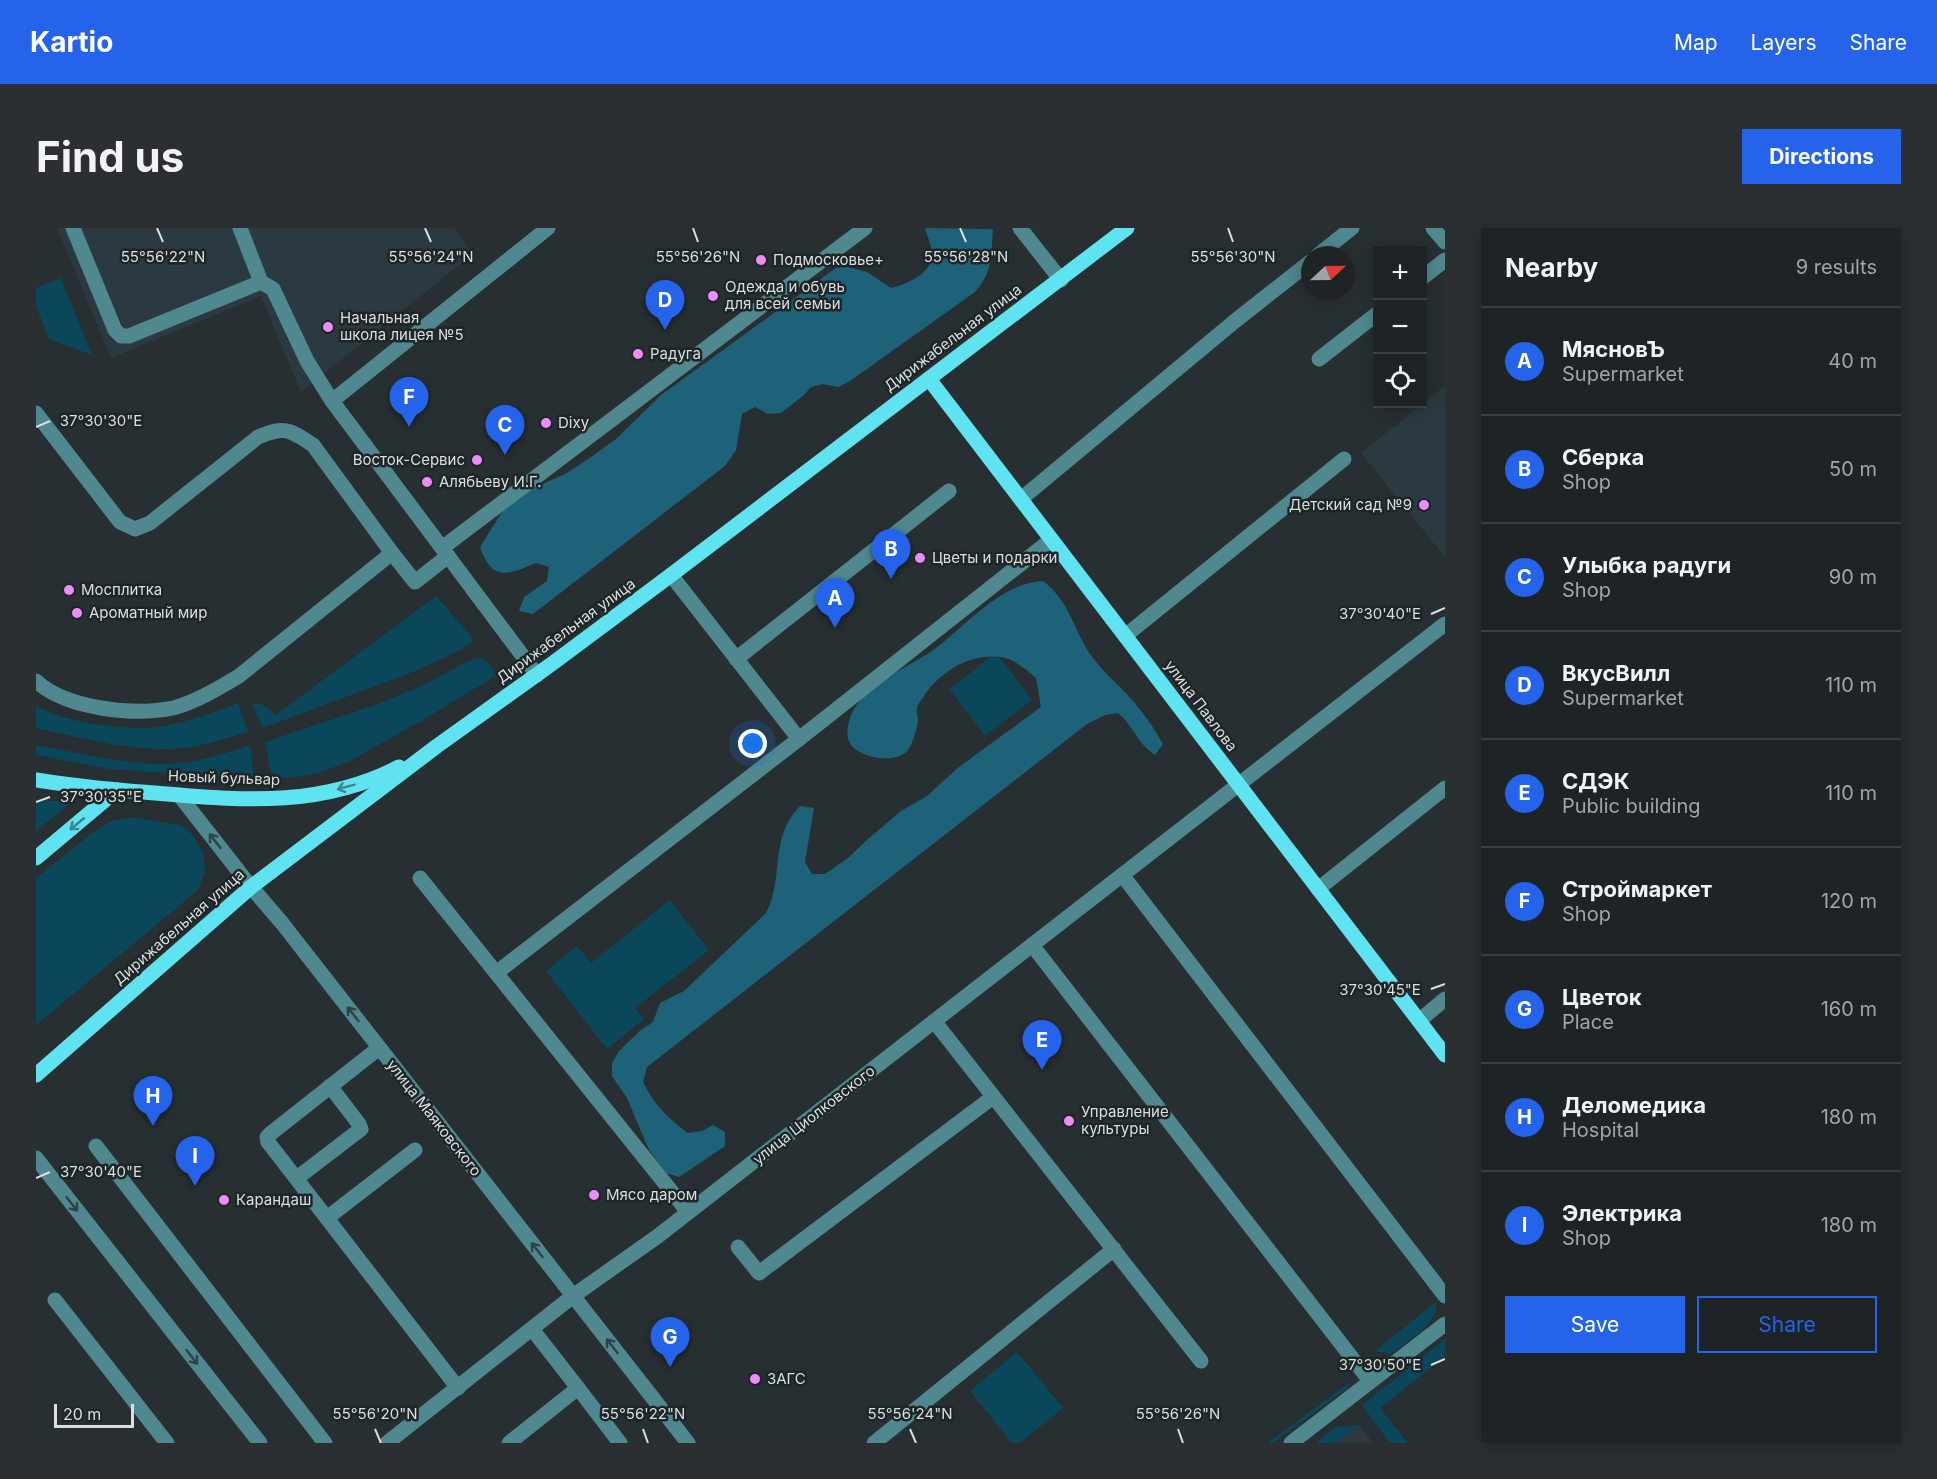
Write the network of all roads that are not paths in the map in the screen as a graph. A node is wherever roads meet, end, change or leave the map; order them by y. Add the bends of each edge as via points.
1 (73, 228) edge
2 (240, 228) edge
3 (548, 228) edge
4 (865, 228) edge
5 (1020, 228) edge
6 (1128, 228) edge
7 (1352, 228) edge
8 (1433, 228) edge
9 (1445, 242) edge
10 (1329, 246) edge
11 (1445, 260) edge
12 (1301, 269) edge
13 (1427, 274) edge
14 (1060, 280) junction
15 (261, 282) junction
16 (1373, 316) edge
17 (1319, 359) dead end
18 (929, 379) junction
19 (332, 401) junction
20 (36, 413) edge
21 (1344, 459) dead end
22 (949, 491) dead end
23 (1020, 499) junction
24 (1051, 540) junction
25 (445, 552) junction
26 (393, 553) junction
27 (671, 575) junction
28 (1445, 624) edge
29 (1125, 636) junction
30 (736, 659) junction
31 (537, 675) junction
32 (36, 681) edge
33 (799, 739) junction
34 (436, 746) junction
35 (36, 780) edge
36 (1238, 784) junction
37 (1445, 788) edge
38 (117, 790) junction
39 (179, 795) junction
40 (36, 858) edge
41 (1122, 876) junction
42 (420, 878) dead end
43 (250, 887) junction
44 (1318, 889) junction
45 (1032, 945) junction
46 (496, 973) junction
47 (1445, 999) edge
48 (934, 1021) junction
49 (1419, 1021) junction
50 (379, 1048) junction
51 (1445, 1055) edge
52 (36, 1075) edge
53 (330, 1086) junction
54 (993, 1097) junction
55 (96, 1146) dead end
56 (415, 1150) dead end
57 (36, 1158) edge
58 (297, 1178) junction
59 (688, 1212) junction
60 (327, 1218) junction
61 (738, 1247) dead end
62 (1114, 1249) junction
63 (573, 1296) junction
64 (1445, 1296) edge
65 (55, 1300) dead end
66 (1445, 1324) edge
67 (532, 1329) junction
68 (1202, 1361) dead end
69 (1370, 1381) junction
70 (458, 1388) junction
71 (578, 1388) junction
72 (167, 1443) edge
73 (260, 1443) edge
74 (325, 1443) edge
75 (387, 1443) edge
76 (509, 1443) edge
77 (620, 1443) edge
78 (688, 1443) edge
79 (874, 1443) edge
80 (1291, 1443) edge

1 - 15 street via 115,330 121,336
2 - 15 street
3 - 19 street
4 - 25 street
5 - 14 street
6 - 14 main road, Дирижабельная улица
7 - 10 street
8 - 9 street
11 - 13 street
12 - 23 street
14 - 18 main road, Дирижабельная улица
15 - 19 street via 273,289 307,361
16 - 17 street
18 - 23 main road, улица Павлова
18 - 27 main road, Дирижабельная улица
19 - 25 street
20 - 26 street via 120,522 135,529 150,523 258,437 277,429 296,433 313,445
21 - 29 street
22 - 30 street
23 - 24 main road, улица Павлова
24 - 29 main road, улица Павлова
24 - 33 street
25 - 26 street via 415,582
25 - 31 street
26 - 32 street via 239,676 173,708 135,711 80,704
27 - 30 street
27 - 31 main road, Дирижабельная улица
28 - 36 street, улица Циолковского
29 - 36 main road, улица Павлова
30 - 33 street
31 - 34 main road, Дирижабельная улица
33 - 46 street
34 -> 39 main road, Новый бульвар via 395,769 326,793 262,800
34 - 43 main road, Дирижабельная улица
35 - 38 main road, Новый бульвар
36 - 41 street, улица Циолковского
36 - 44 main road, улица Павлова
37 - 44 street
38 - 39 main road, Новый бульвар
38 -> 40 main road
43 -> 39 street, улица Маяковского
41 - 45 street, улица Циолковского
41 - 64 street
42 - 46 street
50 -> 43 street, улица Маяковского
43 - 52 main road, Дирижабельная улица
44 - 49 main road, улица Павлова
45 - 48 street, улица Циолковского
45 - 69 street
46 - 59 street
47 - 49 street
48 - 54 street
48 - 59 street, улица Циолковского
49 - 51 main road, улица Павлова
50 - 53 street
63 -> 50 street, улица Маяковского
53 - 58 street via 267,1137
53 - 58 street via 361,1129
54 - 61 street via 759,1273
54 - 62 street
55 - 74 street
56 - 60 street
57 -> 73 street
58 - 60 street
59 - 63 street, улица Циолковского
60 - 70 street
62 - 68 street
62 - 79 street
63 - 67 street, улица Циолковского
78 -> 63 street, улица Маяковского
65 - 72 street
66 - 69 street
67 - 70 street, улица Циолковского
67 - 71 street
69 - 80 street
70 - 75 street, улица Циолковского
71 - 76 street
71 - 77 street

